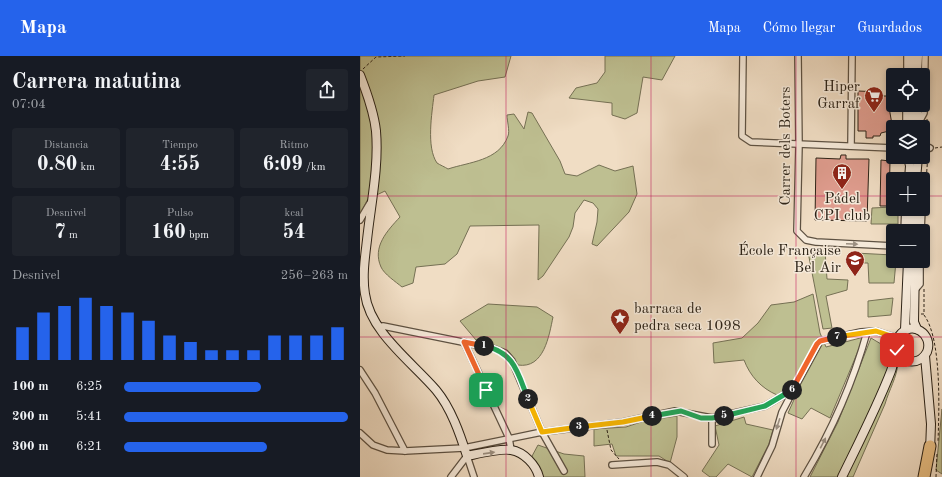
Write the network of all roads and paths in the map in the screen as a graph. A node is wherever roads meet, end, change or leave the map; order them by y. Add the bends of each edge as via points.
1 (405, 56) edge
2 (743, 56) edge
3 (798, 56) edge
4 (852, 56) edge
5 (907, 56) edge
6 (912, 56) edge
7 (918, 56) edge
8 (925, 56) edge
9 (907, 68) edge
10 (911, 68) edge
11 (917, 68) edge
12 (360, 74) edge
13 (919, 120) edge
14 (799, 145) junction
15 (851, 146) junction
16 (942, 147) edge
17 (886, 148) edge
18 (930, 148) edge
19 (371, 203) junction
20 (360, 220) edge
21 (886, 246) edge
22 (907, 268) edge
23 (915, 268) edge
24 (920, 268) edge
25 (914, 292) junction
26 (924, 314) dead end
27 (379, 327) junction
28 (911, 327) junction
29 (867, 332) junction
30 (897, 338) junction
31 (464, 342) junction
32 (897, 350) junction
33 (925, 356) junction
34 (910, 361) junction
35 (360, 370) edge
36 (892, 371) junction
37 (928, 383) junction
38 (794, 388) junction
39 (712, 418) junction
40 (605, 425) junction
41 (542, 432) junction
42 (360, 433) edge
43 (509, 438) junction
44 (712, 444) dead end
45 (930, 446) junction
46 (511, 450) junction
47 (405, 451) junction
48 (465, 452) junction
49 (623, 464) junction
50 (612, 465) dead end
51 (564, 471) dead end
52 (451, 477) edge
53 (474, 477) edge
54 (539, 477) edge
55 (684, 477) edge
56 (757, 477) edge
57 (804, 477) edge
58 (842, 477) edge
59 (924, 477) edge
60 (929, 477) edge
61 (936, 477) edge

1 - 12 path via 376,56
2 - 14 street via 742,136 751,142
3 - 14 street, Carrer dels Boters
4 - 15 street
5 - 9 street
6 - 10 street
7 - 11 street
8 - 13 street via 924,113
12 - 19 street via 376,130 376,165
14 - 15 street
14 -> 21 street, Carrer dels Boters via 797,231 800,236 816,242
15 - 17 street
16 - 18 path
19 - 20 street
19 - 27 street via 364,267 364,294 370,314
22 - 28 street
23 - 25 street
24 - 25 street via 920,284
25 - 28 street
26 - 61 path via 934,333 939,368 940,410
27 - 31 street
27 - 48 street via 437,391 448,408
28 - 30 street
28 - 33 street via 923,332 928,339 929,348
29 - 30 street via 876,331
29 - 38 street via 820,341
57 -> 29 street via 825,440 862,351
30 - 32 street
31 - 41 street via 492,348 504,353 512,361
31 - 43 street
32 - 34 street via 900,357
32 - 36 street
33 - 34 street via 919,361
33 - 37 street
34 - 36 street
34 - 37 street via 921,369
35 - 47 street
36 - 58 street
37 - 45 street
38 - 39 street via 765,406
38 -> 56 street
39 - 40 street via 675,411
39 - 44 street
40 - 41 street
40 - 49 path via 611,450
41 - 43 street
41 - 51 street
42 - 47 street via 373,445 387,450
43 - 46 street
43 - 48 street
45 - 59 highway
45 - 60 street
48 -> 46 street
46 - 54 street via 535,465
47 - 48 street
48 - 52 street
48 - 53 street
49 - 50 street
49 - 55 street via 657,462 669,465

